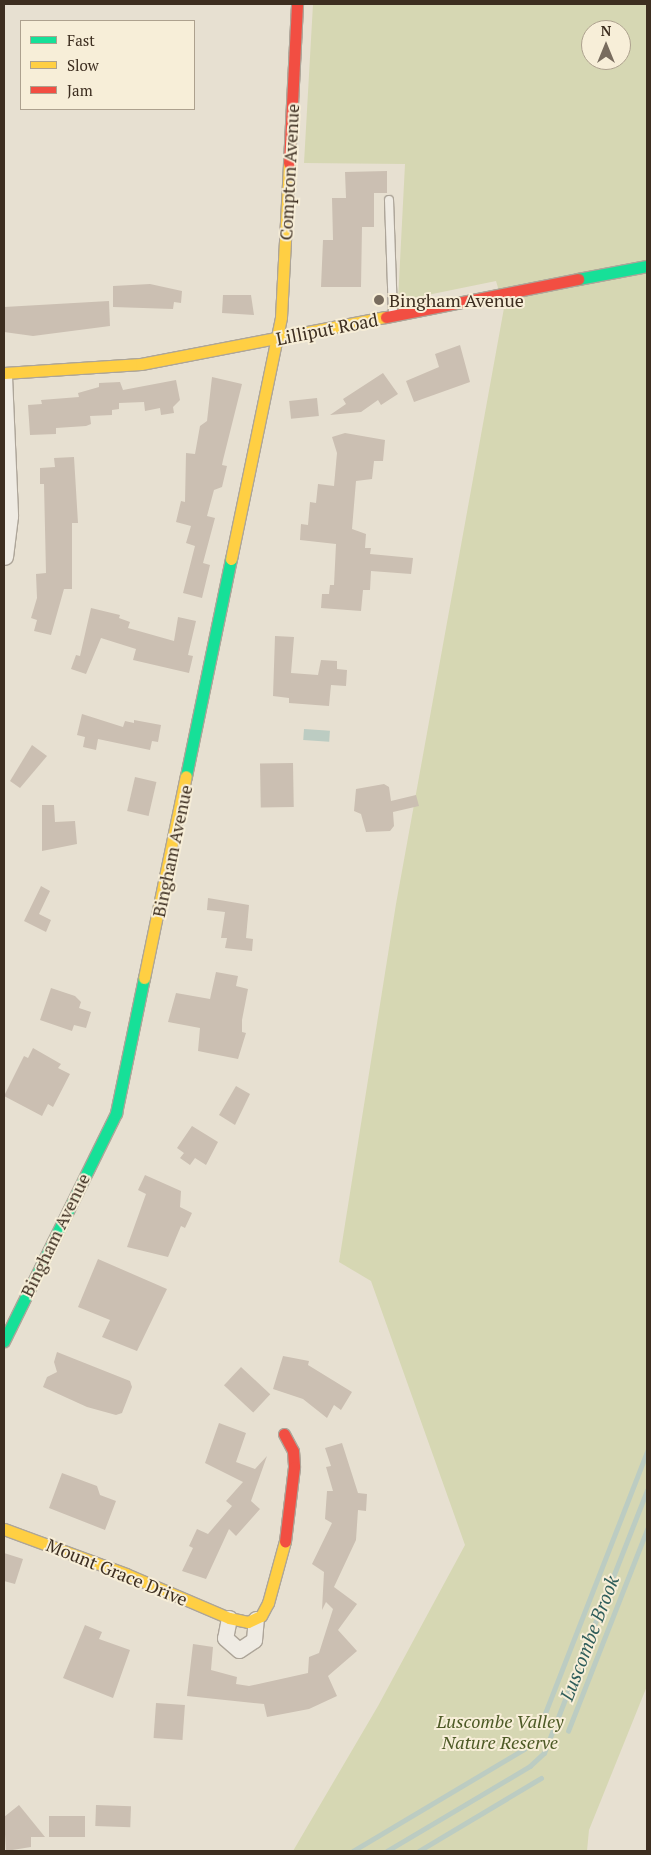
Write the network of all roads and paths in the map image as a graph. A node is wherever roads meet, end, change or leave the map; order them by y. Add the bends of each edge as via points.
1 (293, 4) edge
2 (389, 200) dead end
3 (647, 266) edge
4 (393, 316) junction
5 (275, 339) junction
6 (4, 374) edge
7 (6, 496) edge
8 (5, 557) edge
9 (4, 1341) edge
10 (284, 1434) dead end
11 (4, 1529) edge
12 (229, 1618) junction
13 (256, 1619) junction

1 - 5 street, Compton Avenue via 281,317
2 - 4 lane
3 - 4 street, Lilliput Road
4 - 5 street, Lilliput Road
5 - 6 street, Lilliput Road via 141,364
5 - 9 street, Bingham Avenue via 203,706 116,1113
6 - 7 street
7 - 8 street
10 - 13 street via 293,1451 294,1467 289,1527 276,1582
11 - 12 street, Mount Grace Drive via 126,1574
12 - 13 street, Mount Grace Drive
12 - 13 street via 225,1638 239,1650 254,1640

